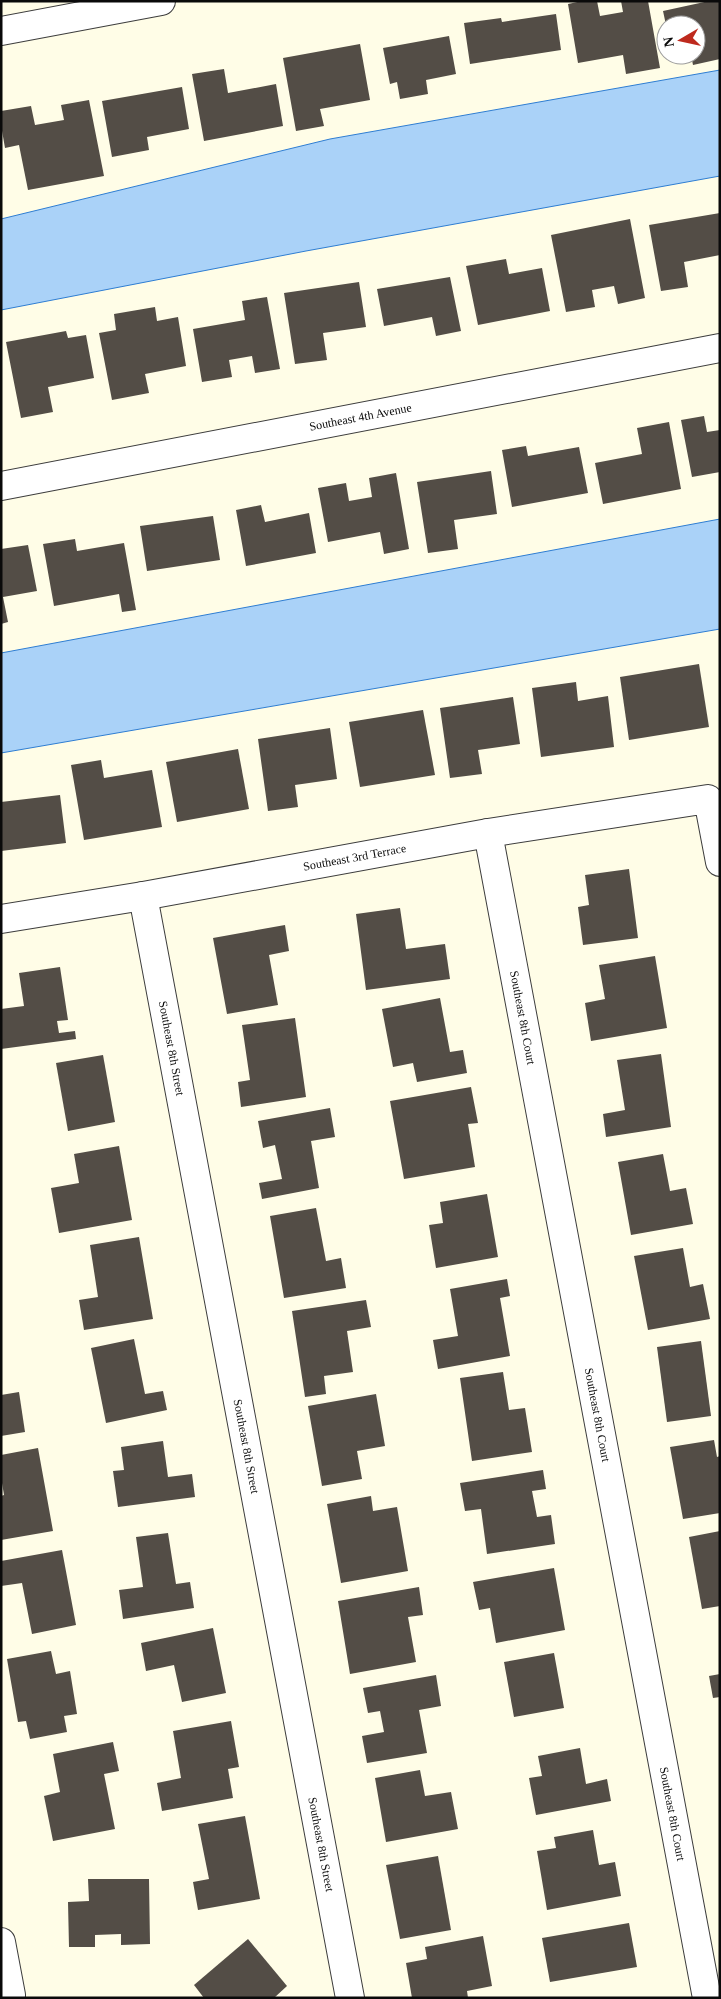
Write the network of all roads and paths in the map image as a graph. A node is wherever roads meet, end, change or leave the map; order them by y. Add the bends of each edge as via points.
1 (161, 1) edge
2 (1, 31) edge
3 (720, 348) edge
4 (1, 486) edge
5 (488, 833) junction
6 (720, 862) edge
7 (143, 896) junction
8 (1, 919) edge
9 (1, 1942) edge
10 (12, 1996) edge
11 (350, 1998) edge
12 (707, 1998) edge

1 - 2 street
3 - 4 street, Southeast 4th Avenue
5 - 6 street, Southeast 3rd Terrace via 708,799
5 - 7 street, Southeast 3rd Terrace
5 - 12 street, Southeast 8th Court
7 - 8 street, Southeast 3rd Terrace
7 - 11 street, Southeast 8th Street
9 - 10 street

